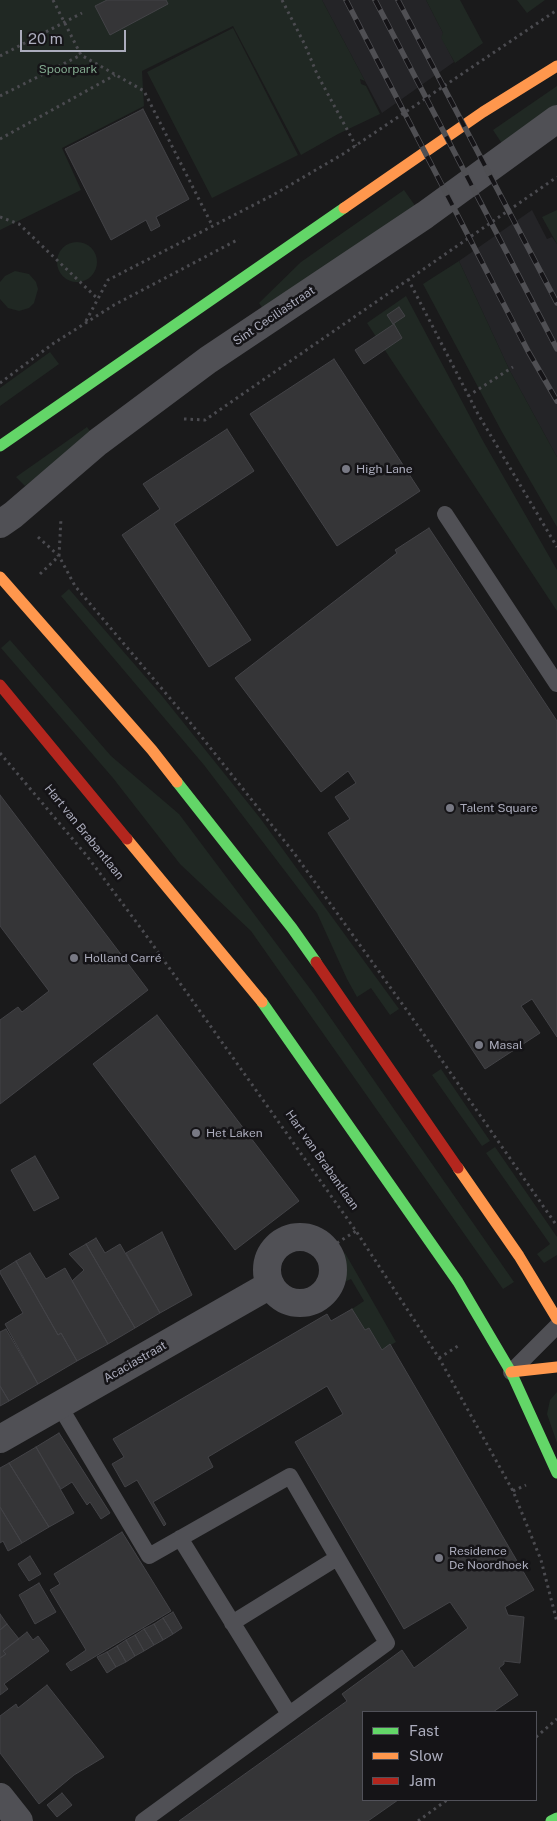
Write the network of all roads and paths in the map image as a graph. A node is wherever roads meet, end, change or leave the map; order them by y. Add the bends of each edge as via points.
1 (53, 0) edge
2 (282, 0) edge
3 (557, 10) edge
4 (82, 13) dead end
5 (64, 22) junction
6 (81, 55) junction
7 (0, 56) edge
8 (557, 66) edge
9 (115, 74) junction
10 (0, 96) edge
11 (557, 119) edge
12 (0, 139) edge
13 (356, 146) junction
14 (557, 178) edge
15 (0, 217) edge
16 (212, 226) junction
17 (246, 235) dead end
18 (408, 279) junction
19 (98, 300) junction
20 (86, 322) junction
21 (513, 367) dead end
22 (0, 383) edge
23 (468, 396) junction
24 (180, 419) dead end
25 (0, 446) edge
26 (445, 514) dead end
27 (0, 524) edge
28 (557, 547) edge
29 (59, 556) dead end
30 (0, 577) edge
31 (557, 684) edge
32 (0, 685) edge
33 (0, 753) edge
34 (557, 1226) edge
35 (356, 1231) junction
36 (326, 1250) junction
37 (270, 1285) junction
38 (557, 1319) edge
39 (557, 1326) edge
40 (557, 1367) edge
41 (511, 1372) junction
42 (59, 1405) junction
43 (0, 1439) edge
44 (557, 1473) edge
45 (180, 1538) junction
46 (338, 1558) junction
47 (557, 1622) edge
48 (232, 1623) junction
49 (289, 1714) junction
50 (557, 1719) edge
51 (537, 1736) edge
52 (0, 1797) edge
53 (447, 1801) edge
54 (557, 1818) edge
55 (19, 1821) edge
56 (143, 1821) edge
57 (418, 1821) edge
58 (551, 1821) edge

1 - 5 path
2 - 13 path via 306,45 316,74
3 - 13 path
4 - 5 path
5 - 6 path
5 - 7 path
6 - 9 path
6 - 10 path
8 - 25 street via 483,112
9 - 12 path
9 - 16 path via 144,91
11 - 27 street, Sint Ceciliastraat via 425,215 208,360 98,442
13 - 16 path via 273,195
14 - 18 path
15 - 19 path via 19,224
16 - 19 path via 108,280
17 - 20 path
18 - 23 path
18 - 24 path via 204,420
19 - 20 path
20 - 22 path
21 - 23 path
23 - 28 path
26 - 31 lane
29 - 34 path via 75,586 191,723 294,853
30 - 38 street via 152,750 292,928 519,1256
32 - 41 street via 256,994 458,1282
33 - 35 path, Hart van Brabantlaan via 87,856 144,931
35 - 36 path
35 - 47 path, Hart van Brabantlaan via 439,1358 513,1491 541,1560
36 - 37 street via 302,1236 288,1238 276,1246 269,1257 266,1271
36 - 37 street via 333,1268 331,1280 315,1300 289,1301
37 - 42 street, Acaciastraat
39 - 41 lane
40 - 41 street
41 - 44 street
42 - 43 street, Acaciastraat
42 - 45 lane via 149,1556
45 - 46 lane via 290,1476
45 - 48 lane
46 - 48 lane
46 - 49 lane via 387,1643
48 - 49 lane
49 - 56 lane
50 - 51 path
52 - 55 street
53 - 57 path
54 - 58 street

